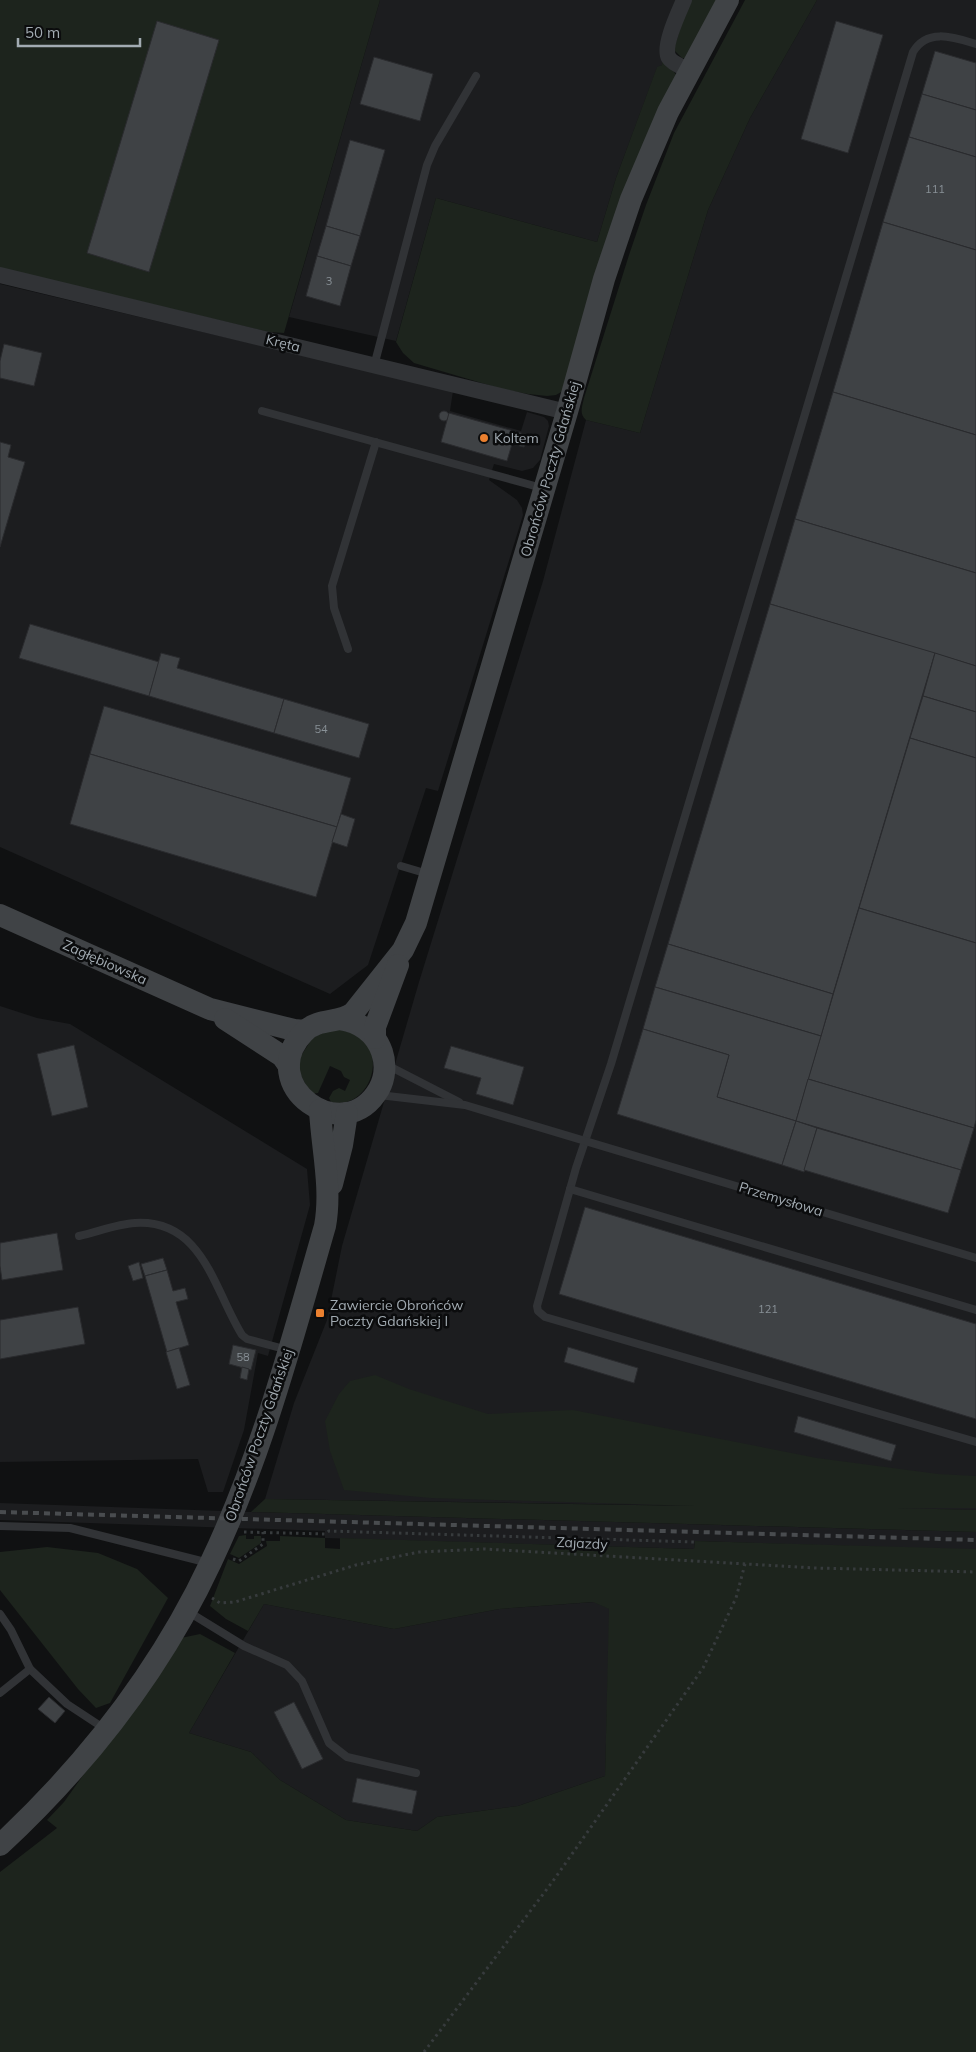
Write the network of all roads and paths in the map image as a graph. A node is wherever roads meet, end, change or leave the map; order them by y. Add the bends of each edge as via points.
1 (684, 0) edge
2 (728, 0) edge
3 (976, 44) edge
4 (690, 70) junction
5 (476, 76) dead end
6 (0, 275) edge
7 (374, 366) junction
8 (262, 411) dead end
9 (567, 412) junction
10 (376, 442) junction
11 (544, 488) junction
12 (348, 649) dead end
13 (401, 866) dead end
14 (430, 874) junction
15 (0, 915) edge
16 (403, 950) junction
17 (210, 1009) junction
18 (340, 1019) junction
19 (305, 1031) junction
20 (375, 1038) junction
21 (384, 1060) junction
22 (289, 1066) junction
23 (373, 1097) junction
24 (465, 1105) junction
25 (320, 1110) junction
26 (347, 1113) junction
27 (586, 1140) junction
28 (570, 1189) junction
29 (329, 1195) junction
30 (79, 1236) dead end
31 (976, 1258) edge
32 (976, 1310) edge
33 (289, 1350) junction
34 (976, 1442) edge
35 (0, 1526) edge
36 (237, 1531) dead end
37 (263, 1532) junction
38 (695, 1542) dead end
39 (218, 1559) junction
40 (745, 1564) junction
41 (976, 1572) edge
42 (197, 1588) junction
43 (185, 1610) junction
44 (0, 1614) edge
45 (30, 1669) junction
46 (0, 1693) edge
47 (106, 1730) junction
48 (416, 1773) dead end
49 (0, 1845) edge
50 (424, 2052) edge

1 - 4 street via 667,51 672,62
2 - 4 main road, Obrońców Poczty Gdańskiej
3 - 27 lane via 938,36 927,38 913,52
4 - 9 main road, Obrońców Poczty Gdańskiej via 668,112 631,199 604,278
5 - 7 lane via 427,165
6 - 7 street, Kręta
7 - 9 street, Kręta
8 - 10 lane
9 - 11 main road, Obrońców Poczty Gdańskiej
10 - 11 lane
10 - 12 lane via 332,586 334,608
11 - 14 main road, Obrońców Poczty Gdańskiej
13 - 14 lane
14 - 16 main road, Obrońców Poczty Gdańskiej via 416,923
15 - 17 main road, Zagłębiowska
16 - 18 main road, Obrońców Poczty Gdańskiej via 353,1013
16 - 20 main road, Obrońców Poczty Gdańskiej via 375,1027
17 - 19 main road, Zagłębiowska
17 - 22 main road, Zagłębiowska via 282,1056
18 - 19 main road via 326,1020
18 - 20 main road via 358,1023
19 - 22 main road via 295,1044
20 - 21 main road
21 - 23 main road via 382,1081
21 - 24 lane via 391,1069
22 - 25 main road via 290,1078 301,1098
23 - 24 lane via 383,1095
23 - 26 main road
24 - 27 lane, Przemysłowa
25 - 26 main road
25 - 29 main road, Obrońców Poczty Gdańskiej
26 - 29 main road, Obrońców Poczty Gdańskiej
27 - 28 lane
27 - 31 lane, Przemysłowa
28 - 32 lane
28 - 34 lane via 537,1301 541,1314
29 - 33 main road, Obrońców Poczty Gdańskiej via 325,1226
30 - 33 lane via 134,1223 164,1226 201,1255 242,1335
33 - 39 main road, Obrońców Poczty Gdańskiej
35 - 39 lane via 70,1528
36 - 37 path
37 - 38 path via 325,1534 329,1531
37 - 39 path via 263,1544 238,1560
39 - 42 main road, Obrońców Poczty Gdańskiej
40 - 41 path, Zajazdy
40 - 42 path, Zajazdy via 476,1549 420,1552 356,1564 235,1602 220,1603
40 - 50 path via 736,1598 703,1668 553,1881
42 - 43 main road, Obrońców Poczty Gdańskiej
43 - 47 main road, Obrońców Poczty Gdańskiej via 153,1667
43 - 48 lane via 244,1646 287,1664 302,1681 329,1743 346,1757
44 - 45 lane
45 - 46 lane
45 - 47 lane via 67,1704
47 - 49 main road, Obrońców Poczty Gdańskiej via 60,1785

